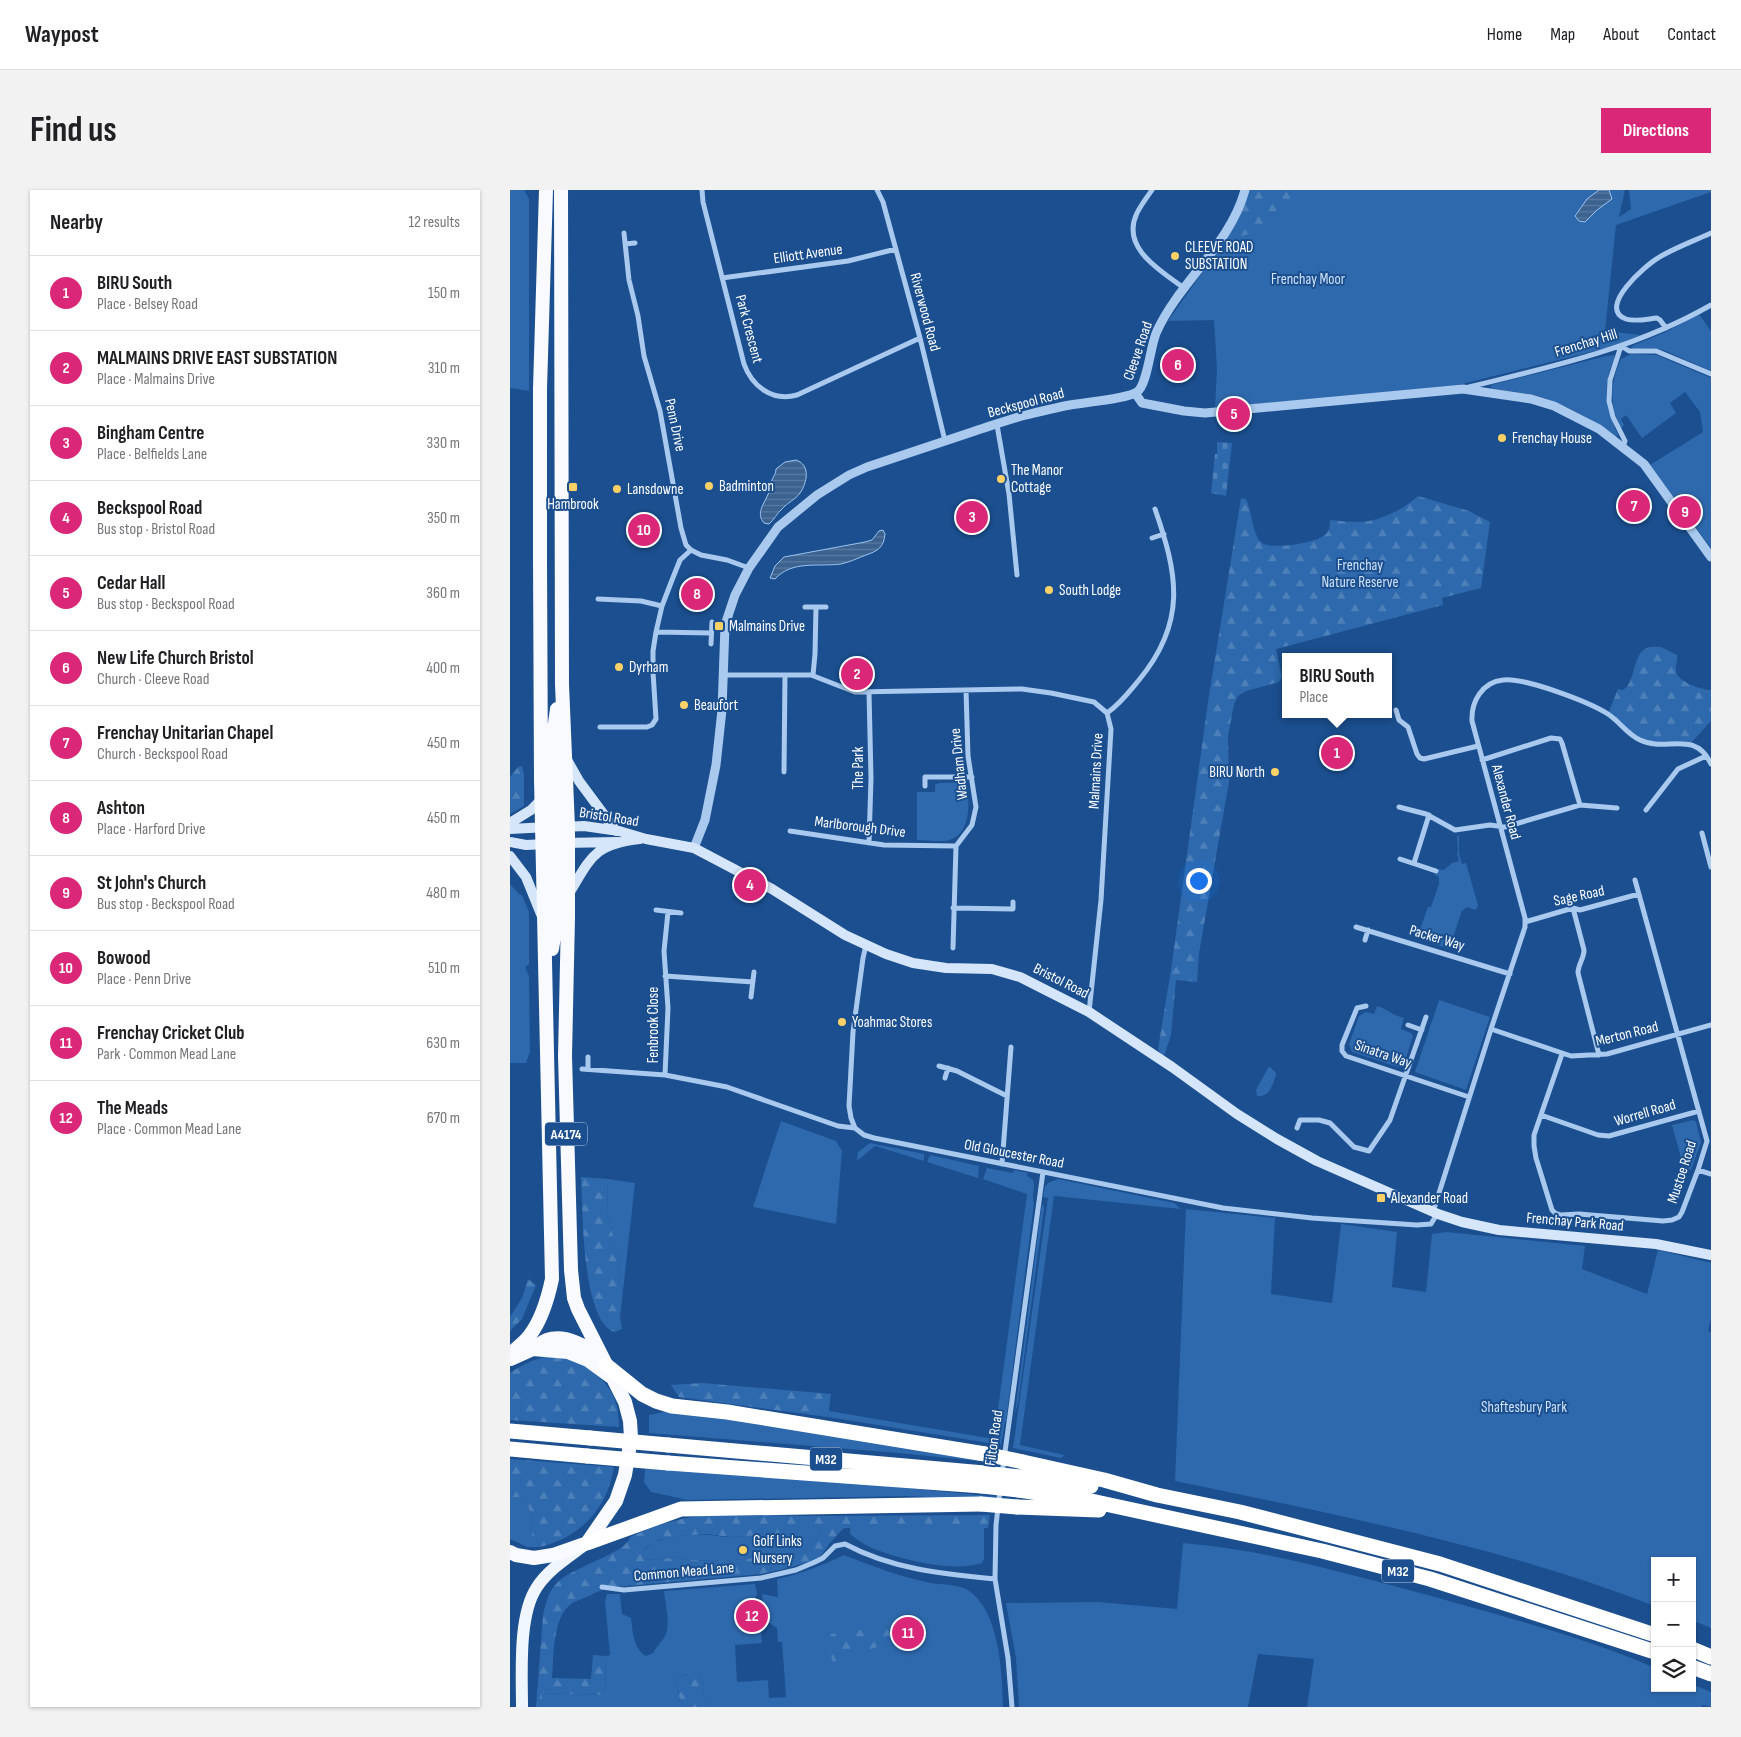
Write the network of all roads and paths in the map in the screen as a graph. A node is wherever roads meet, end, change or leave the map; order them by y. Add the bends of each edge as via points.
1 (546, 190) edge
2 (562, 190) edge
3 (702, 190) edge
4 (877, 190) edge
5 (1152, 190) edge
6 (1244, 190) edge
7 (624, 233) dead end
8 (1711, 233) edge
9 (635, 243) dead end
10 (625, 244) junction
11 (896, 249) junction
12 (722, 278) junction
13 (1184, 288) junction
14 (1711, 305) edge
15 (1666, 328) junction
16 (920, 338) junction
17 (1621, 346) junction
18 (1711, 374) edge
19 (1463, 389) junction
20 (1135, 393) junction
21 (996, 424) junction
22 (945, 441) junction
23 (1624, 447) junction
24 (1155, 509) dead end
25 (1164, 534) junction
26 (1152, 538) dead end
27 (691, 550) junction
28 (1711, 557) edge
29 (749, 568) junction
30 (1017, 575) dead end
31 (598, 599) dead end
32 (662, 606) junction
33 (806, 607) dead end
34 (816, 607) junction
35 (826, 607) dead end
36 (712, 622) dead end
37 (656, 632) junction
38 (711, 633) junction
39 (711, 644) dead end
40 (723, 675) junction
41 (785, 675) junction
42 (813, 675) junction
43 (562, 684) junction
44 (966, 690) junction
45 (869, 692) junction
46 (1396, 710) dead end
47 (1107, 713) junction
48 (600, 726) dead end
49 (1477, 744) junction
50 (1706, 756) junction
51 (566, 757) junction
52 (1482, 760) junction
53 (1711, 764) edge
54 (784, 772) dead end
55 (972, 778) junction
56 (925, 786) dead end
57 (542, 800) junction
58 (1580, 805) junction
59 (1399, 807) dead end
60 (1617, 808) dead end
61 (1646, 810) dead end
62 (1429, 816) junction
63 (510, 822) edge
64 (1499, 826) junction
65 (555, 827) junction
66 (510, 829) edge
67 (616, 831) junction
68 (790, 831) dead end
69 (1702, 833) dead end
70 (646, 839) junction
71 (510, 842) edge
72 (618, 842) junction
73 (869, 843) junction
74 (555, 844) junction
75 (956, 846) junction
76 (694, 848) junction
77 (510, 856) edge
78 (1400, 859) dead end
79 (1414, 863) junction
80 (1711, 867) edge
81 (1436, 871) dead end
82 (1635, 880) dead end
83 (1639, 894) junction
84 (568, 896) junction
85 (1014, 902) dead end
86 (954, 908) junction
87 (1573, 908) junction
88 (656, 910) dead end
89 (668, 912) junction
90 (681, 913) dead end
91 (1525, 922) junction
92 (545, 925) junction
93 (1356, 927) dead end
94 (1368, 930) junction
95 (1365, 940) dead end
96 (866, 945) junction
97 (953, 948) dead end
98 (754, 972) dead end
99 (1510, 974) junction
100 (666, 976) junction
101 (546, 980) junction
102 (753, 982) junction
103 (751, 997) dead end
104 (1366, 1006) dead end
105 (1089, 1012) junction
106 (1426, 1017) dead end
107 (1408, 1025) dead end
108 (1711, 1025) edge
109 (1491, 1029) junction
110 (1422, 1030) junction
111 (1678, 1034) junction
112 (1011, 1047) dead end
113 (1562, 1054) junction
114 (1599, 1055) junction
115 (588, 1057) dead end
116 (939, 1066) dead end
117 (948, 1068) junction
118 (665, 1075) junction
119 (1406, 1075) junction
120 (945, 1078) dead end
121 (1007, 1096) junction
122 (1469, 1097) junction
123 (1699, 1111) junction
124 (1541, 1115) junction
125 (855, 1128) junction
126 (1297, 1128) dead end
127 (1002, 1164) junction
128 (1698, 1170) junction
129 (1043, 1172) junction
130 (1711, 1174) edge
131 (1435, 1212) junction
132 (1711, 1256) edge
133 (510, 1355) edge
134 (510, 1359) edge
135 (608, 1369) junction
136 (510, 1431) edge
137 (510, 1449) edge
138 (1021, 1476) junction
139 (983, 1480) junction
140 (1136, 1511) junction
141 (586, 1543) junction
142 (510, 1552) edge
143 (995, 1578) junction
144 (602, 1587) dead end
145 (1651, 1634) edge
146 (1651, 1651) edge
147 (1696, 1651) edge
148 (1711, 1657) edge
149 (1696, 1668) edge
150 (1711, 1674) edge
151 (522, 1707) edge
152 (1012, 1707) edge

1 - 57 highway, A4174 via 540,389
2 - 43 highway, A4174
3 - 12 street, Park Crescent
4 - 11 street, Riverwood Road
5 - 13 street via 1134,220 1135,242 1148,261
6 - 13 street, Cleeve Road via 1228,229
7 - 10 street, Penn Drive
8 - 15 street via 1658,258 1631,282 1617,303 1620,315 1634,320 1657,318
9 - 10 street
10 - 27 street, Penn Drive via 629,280 644,356 660,411 681,528
11 - 12 street, Elliott Avenue via 848,261
11 - 16 street, Riverwood Road
12 - 16 street, Park Crescent via 747,373 758,387 774,395 789,397 800,394
13 - 20 street, Cleeve Road via 1156,332 1144,384
14 - 15 street, Frenchay Hill
15 - 17 street, Frenchay Hill
16 - 22 street, Riverwood Road
17 - 18 street via 1629,351 1656,351
17 - 19 street, Frenchay Hill
17 - 23 street via 1610,380 1609,401 1625,441
19 - 20 street via 1205,413 1142,403
19 - 23 street via 1522,397 1554,406 1599,429
20 - 21 street, Beckspool Road via 1020,416
21 - 22 street, Beckspool Road
21 - 30 street via 1009,494
22 - 29 street, Beckspool Road via 867,467 816,495 778,527
23 - 28 street via 1644,464
24 - 25 street
25 - 26 street
25 - 47 street via 1174,586 1174,610 1169,630 1151,666 1118,705
27 - 29 street
27 - 32 street via 680,560
29 - 40 street, Beckspool Road via 725,625
31 - 32 street via 641,601
32 - 37 street
33 - 34 street
34 - 35 street
34 - 42 street
36 - 38 street
37 - 38 street
37 - 48 street via 653,672 656,718 652,725
38 - 39 street
40 - 41 street, Malmains Drive
40 - 76 street, Beckspool Road via 716,765 705,820
41 - 42 street, Malmains Drive
41 - 54 street
42 - 45 street, Malmains Drive via 850,691
43 - 51 highway, A4174
43 - 65 highway, A4174 via 554,730
44 - 45 street, Malmains Drive
44 - 47 street, Malmains Drive via 1022,689 1051,693 1094,702
44 - 55 street, Wadham Drive
45 - 73 street, The Park
46 - 49 street via 1399,720 1408,727 1420,758
47 - 105 street, Malmains Drive via 1111,729 1102,900
49 - 50 street, Alexander Road via 1472,721 1476,699 1492,684 1507,679 1537,686 1597,708 1643,742 1686,743 1695,745
49 - 52 street, Alexander Road
50 - 53 street
50 - 61 street via 1678,769
51 - 65 highway, A4174
51 - 67 main road via 579,781
52 - 58 street via 1551,738 1560,740
52 - 64 street, Alexander Road
55 - 56 street via 925,777
55 - 75 street, Wadham Drive via 976,813 969,830
57 - 63 main road
57 - 65 highway, A4174
58 - 60 street
58 - 64 street
59 - 62 street
62 - 64 street via 1455,830
62 - 79 street
64 - 91 street, Alexander Road
65 - 66 main road, Bristol Road
65 - 67 main road, Bristol Road via 584,826
65 - 74 highway
65 - 74 highway, A4174
67 - 70 main road, Bristol Road
68 - 73 street, Marlborough Drive
69 - 80 street
70 - 72 main road, Bristol Road
70 - 76 main road, Bristol Road
71 - 74 main road, Bristol Road
72 - 74 main road, Bristol Road
72 - 84 main road via 598,852
73 - 75 street, Marlborough Drive
74 - 84 highway, A4174
74 - 92 highway, A4174
74 - 101 highway via 556,924
75 - 86 street
76 - 96 main road, Bristol Road via 772,889
77 - 92 main road via 526,877
78 - 79 street
79 - 81 street
82 - 83 street, Mustoe Road
83 - 87 street, Sage Road via 1580,910
83 - 111 street, Mustoe Road
84 - 135 highway, A4174 via 565,1056 572,1285 582,1319
85 - 86 street via 1013,909
86 - 97 street
87 - 91 street, Sage Road
87 - 114 street via 1584,950 1578,973
88 - 89 street
89 - 90 street
89 - 100 street, Fenbrook Close via 664,951
91 - 99 street, Alexander Road
92 - 101 highway, A4174
93 - 94 street, Packer Way
94 - 95 street
94 - 99 street, Packer Way
96 - 105 main road, Bristol Road via 913,963 992,969 1020,977
96 - 125 street via 853,1032 849,1106
98 - 102 street
99 - 109 street, Alexander Road
100 - 102 street, Fenbrook Close
100 - 118 street, Fenbrook Close
101 - 133 highway, A4174 via 552,1279 548,1299 534,1328
102 - 103 street
104 - 119 street, Sinatra Way via 1357,1008 1342,1051 1346,1056
105 - 131 main road, Bristol Road via 1277,1138 1317,1161
106 - 110 street
107 - 110 street
108 - 111 street, Merton Road
109 - 113 street, Merton Road
109 - 122 street, Alexander Road
110 - 119 street
111 - 114 street, Merton Road
111 - 123 street, Mustoe Road
112 - 121 street
113 - 114 street, Merton Road
113 - 124 street, Mustoe Road
115 - 118 street, Old Gloucester Road via 585,1069
116 - 117 street
117 - 120 street
117 - 121 street
118 - 125 street, Old Gloucester Road via 727,1087 838,1126
119 - 122 street, Sinatra Way
119 - 126 street via 1390,1120 1369,1151 1354,1147 1330,1123 1300,1120
121 - 127 street
122 - 131 street, Alexander Road
123 - 124 street, Worrell Road via 1609,1136
123 - 128 street, Mustoe Road via 1707,1141
124 - 128 street, Mustoe Road via 1534,1146 1551,1209 1556,1214 1672,1220 1682,1212
125 - 127 street, Old Gloucester Road via 874,1138
127 - 129 street, Old Gloucester Road
128 - 130 street
129 - 131 street, Old Gloucester Road via 1223,1208 1312,1218 1424,1226 1434,1222
129 - 143 street, Filton Road via 996,1525
131 - 132 main road, Frenchay Park Road via 1462,1222 1506,1231 1656,1244
134 - 135 highway via 534,1349 558,1350 576,1354
135 - 138 highway, M32, bridge via 642,1394 672,1406 985,1454
135 - 141 highway via 624,1402 631,1438 625,1475 616,1501
136 - 139 highway, M32, bridge
137 - 139 highway, M32, bridge via 668,1463
138 - 139 highway, M32, bridge
138 - 140 highway, M32 via 1096,1502
138 - 145 highway, M32 via 1157,1495 1240,1512 1440,1564
140 - 141 highway, M32, bridge via 981,1504 681,1509
140 - 146 highway, M32 via 1322,1551 1430,1579
141 - 142 highway via 534,1558
141 - 151 main road via 552,1570 529,1601 523,1648
143 - 144 street, Common Mead Lane via 916,1569 872,1557 845,1544 835,1546 823,1558 796,1570 761,1578 624,1590
143 - 152 street, Filton Road
147 - 148 highway
149 - 150 highway

